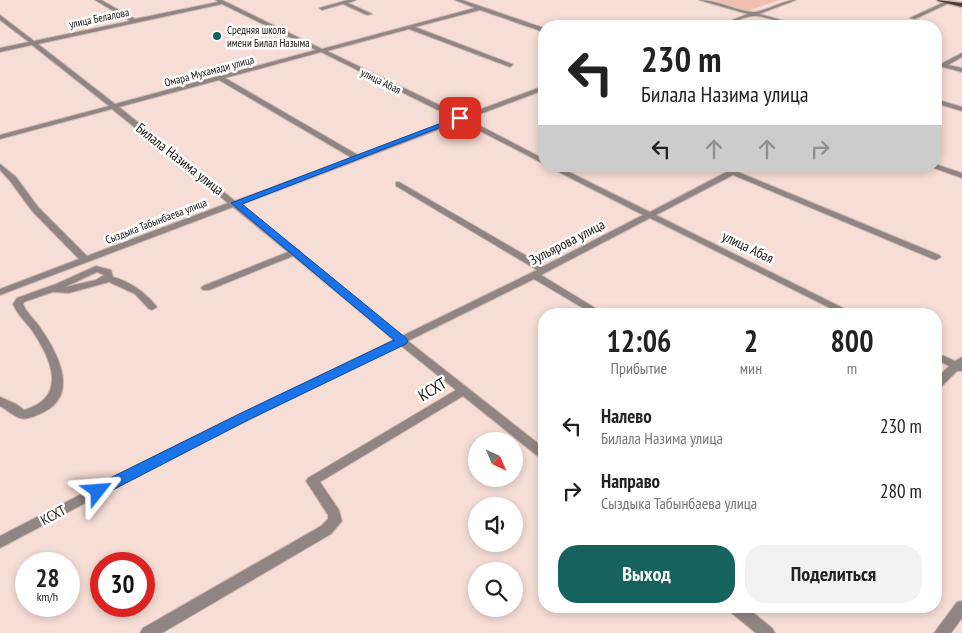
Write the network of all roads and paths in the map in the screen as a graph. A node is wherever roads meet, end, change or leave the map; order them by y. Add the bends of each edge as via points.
1 (98, 0) edge
2 (232, 0) edge
3 (354, 0) edge
4 (457, 0) edge
5 (701, 0) edge
6 (794, 0) edge
7 (940, 0) edge
8 (220, 1) edge
9 (949, 2) junction
10 (344, 3) junction
11 (962, 5) edge
12 (322, 8) dead end
13 (480, 8) junction
14 (369, 14) dead end
15 (753, 14) junction
16 (0, 17) edge
17 (912, 18) dead end
18 (736, 20) edge
19 (776, 20) edge
20 (134, 21) junction
21 (410, 27) junction
22 (538, 28) edge
23 (34, 43) junction
24 (0, 50) edge
25 (320, 51) junction
26 (962, 55) edge
27 (943, 65) joint
28 (510, 66) dead end
29 (962, 70) edge
30 (220, 78) junction
31 (538, 90) edge
32 (942, 103) edge
33 (113, 106) junction
34 (962, 109) edge
35 (460, 118) junction
36 (0, 137) edge
37 (356, 157) junction
38 (538, 159) edge
39 (0, 166) edge
40 (942, 169) edge
41 (563, 172) edge
42 (732, 172) joint
43 (962, 176) edge
44 (399, 184) dead end
45 (236, 203) junction
46 (649, 216) junction
47 (296, 252) junction
48 (936, 257) dead end
49 (85, 260) junction
50 (544, 270) junction
51 (534, 275) junction
52 (206, 288) dead end
53 (48, 290) junction
54 (2, 291) edge
55 (152, 307) dead end
56 (590, 308) edge
57 (838, 308) edge
58 (402, 341) junction
59 (942, 358) edge
60 (960, 365) edge
61 (942, 380) edge
62 (463, 391) junction
63 (0, 401) edge
64 (538, 450) edge
65 (0, 542) edge
66 (962, 608) edge
67 (743, 613) edge
68 (148, 633) edge
69 (767, 633) edge
70 (942, 633) edge

1 - 20 street
2 - 8 street, улица Белалова
3 - 10 street
4 - 13 street
5 - 15 street
6 - 15 street
7 - 9 main road
8 - 20 street, улица Белалова
8 - 25 street, улица Абая
9 - 11 main road
9 - 17 street
10 - 12 street
10 - 14 street
13 - 21 street, Омара Мухамади улица
13 - 22 street
15 - 18 street
15 - 19 street
16 - 23 street, Билала Назима улица
20 - 23 street, улица Белалова
21 - 25 street, Омара Мухамади улица
21 - 28 street
23 - 24 street, улица Белалова
23 - 33 street, Билала Назима улица
25 - 30 street, Омара Мухамади улица
25 - 35 street, улица Абая
26 - 27 street
27 - 29 street
30 - 33 street, Омара Мухамади улица
30 - 37 street
31 - 35 street, Сыздыка Табынбаева улица
32 - 34 street
33 - 36 street, Омара Мухамади улица
33 - 45 street, Билала Назима улица
35 - 37 street, Сыздыка Табынбаева улица
35 - 38 street, улица Абая
37 - 45 street, Сыздыка Табынбаева улица
39 - 49 street
40 - 43 street
41 - 46 street, улица Абая
42 - 46 street, Зульярова улица
42 - 48 street
44 - 50 street
45 - 47 street, Билала Назима улица
45 - 49 street, Сыздыка Табынбаева улица
46 - 50 street, Зульярова улица
46 - 57 street, улица Абая
47 - 52 street
47 - 58 street, Билала Назима улица
49 - 54 street, Сыздыка Табынбаева улица
50 - 51 street, Зульярова улица
51 - 56 street
51 - 58 street, Зульярова улица
53 - 54 street via 15,300
53 - 55 street via 96,269 108,272 109,276 100,281 109,279 126,285
53 - 63 street via 20,300 18,304 45,343 56,366 56,392 51,401 39,410 22,415
58 - 62 street, Билала Назима улица
58 - 65 street, КСХТ via 144,466
59 - 60 street
60 - 61 street
62 - 64 street, Билала Назима улица
62 - 68 street, КСХТ via 312,481 334,514 335,521 326,530
66 - 70 street
67 - 69 street

